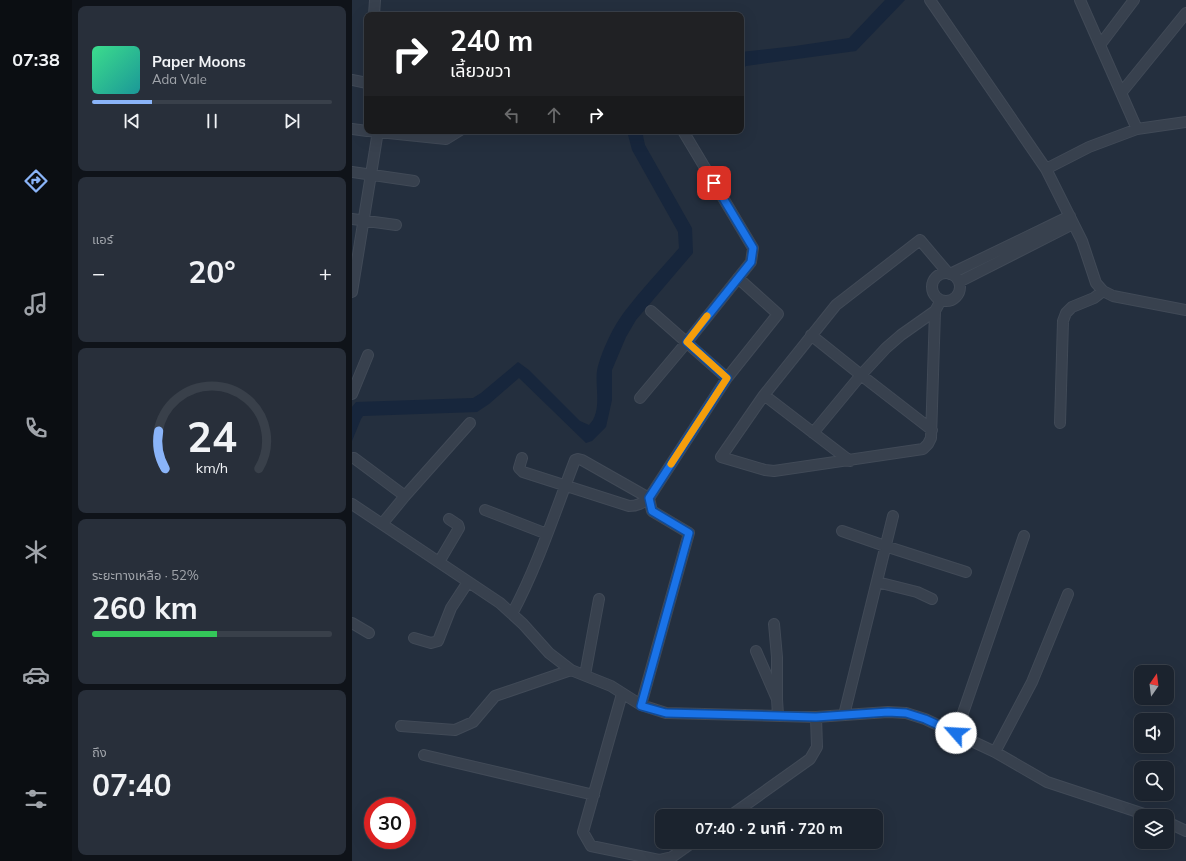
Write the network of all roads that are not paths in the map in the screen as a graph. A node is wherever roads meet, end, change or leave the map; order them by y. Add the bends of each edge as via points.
1 (375, 0) edge
2 (930, 0) edge
3 (1080, 0) edge
4 (1134, 0) edge
5 (374, 12) edge
6 (1186, 13) edge
7 (1100, 45) junction
8 (352, 80) edge
9 (364, 82) edge
10 (1122, 93) junction
11 (1186, 122) edge
12 (352, 129) edge
13 (1137, 129) junction
14 (364, 130) edge
15 (373, 134) edge
16 (400, 134) edge
17 (454, 134) edge
18 (685, 134) edge
19 (1046, 169) junction
20 (352, 172) edge
21 (371, 175) junction
22 (414, 181) dead end
23 (352, 219) edge
24 (363, 220) junction
25 (1072, 220) junction
26 (396, 225) dead end
27 (354, 264) edge
28 (949, 273) junction
29 (738, 278) junction
30 (959, 282) junction
31 (1103, 291) junction
32 (352, 292) edge
33 (941, 300) junction
34 (1186, 310) edge
35 (651, 311) dead end
36 (935, 311) junction
37 (811, 335) junction
38 (687, 342) junction
39 (368, 355) dead end
40 (861, 375) junction
41 (727, 378) junction
42 (353, 390) edge
43 (764, 395) junction
44 (640, 398) dead end
45 (470, 422) dead end
46 (1060, 423) dead end
47 (932, 430) junction
48 (813, 433) junction
49 (354, 458) dead end
50 (522, 458) dead end
51 (850, 461) junction
52 (565, 486) junction
53 (405, 496) junction
54 (649, 498) junction
55 (352, 504) edge
56 (485, 510) dead end
57 (893, 516) dead end
58 (449, 519) dead end
59 (382, 524) junction
60 (842, 531) dead end
61 (547, 534) junction
62 (1024, 536) dead end
63 (885, 546) junction
64 (439, 562) junction
65 (966, 572) dead end
66 (468, 582) junction
67 (877, 582) junction
68 (1068, 594) dead end
69 (599, 599) dead end
70 (932, 599) dead end
71 (512, 614) junction
72 (352, 623) edge
73 (774, 624) dead end
74 (369, 633) dead end
75 (414, 638) dead end
76 (756, 651) dead end
77 (571, 670) junction
78 (585, 675) junction
79 (622, 694) junction
80 (777, 699) junction
81 (641, 706) junction
82 (778, 715) junction
83 (844, 715) junction
84 (816, 717) junction
85 (401, 726) dead end
86 (956, 733) junction
87 (995, 752) junction
88 (424, 755) dead end
89 (594, 795) junction
90 (740, 809) edge
91 (1134, 811) edge
92 (1174, 825) edge
93 (1186, 831) edge
94 (683, 849) edge

1 - 5 street
2 - 19 street
3 - 7 street
4 - 7 street
6 - 10 street
7 - 10 street
8 - 9 street
10 - 13 street
11 - 13 street
12 - 14 street
13 - 19 street via 1089,147
15 - 21 street
16 - 17 street via 446,139
18 - 29 street via 753,248 751,262
19 - 25 street
20 - 21 street
21 - 22 street
21 - 24 street
23 - 24 street
24 - 26 street
24 - 27 street
25 - 28 street
25 - 30 street
25 - 31 street via 1082,240 1096,283
27 - 32 street
28 - 30 street
28 - 33 street via 939,275 934,282 933,291
28 - 37 street via 920,240 836,305
29 - 38 street
29 - 41 street via 778,314
30 - 33 street via 960,290 955,298
31 - 34 street via 1114,296
31 - 46 street via 1094,298 1072,307 1063,321
33 - 36 street
35 - 38 street
36 - 40 street via 901,334
36 - 47 street
37 - 40 street
37 - 43 street
38 - 41 street
38 - 44 street
39 - 42 street
40 - 47 street
40 - 48 street
41 - 54 street
43 - 48 street
43 - 51 street via 722,457 774,471
45 - 53 street
47 - 51 street via 931,438 923,449
48 - 51 street
49 - 53 street
50 - 52 street via 519,468 523,472
52 - 54 street via 629,506 636,506
52 - 54 street via 575,460 580,459
52 - 61 street
53 - 59 street
54 - 81 street via 652,511 689,533
55 - 59 street
56 - 61 street
57 - 63 street
58 - 64 street via 459,528
59 - 64 street
60 - 63 street
61 - 71 street via 528,585
62 - 86 street
63 - 65 street
63 - 67 street
64 - 66 street
66 - 71 street
66 - 75 street via 451,608 438,641 431,643
67 - 70 street via 917,592
67 - 83 street
68 - 87 street via 1032,682
69 - 78 street
71 - 77 street via 550,653
72 - 74 street
73 - 80 street
76 - 80 street
77 - 78 street
77 - 85 street via 495,696 473,722 455,730
78 - 79 street via 611,686
79 - 81 street
79 - 89 street
80 - 82 street
81 - 82 street via 666,713
82 - 84 street
83 - 84 street
83 - 86 street via 906,713
84 - 90 street via 817,747 810,759
86 - 87 street
87 - 91 street via 1047,782
88 - 89 street
89 - 94 street via 583,832 591,846 658,860 672,857
92 - 93 street

